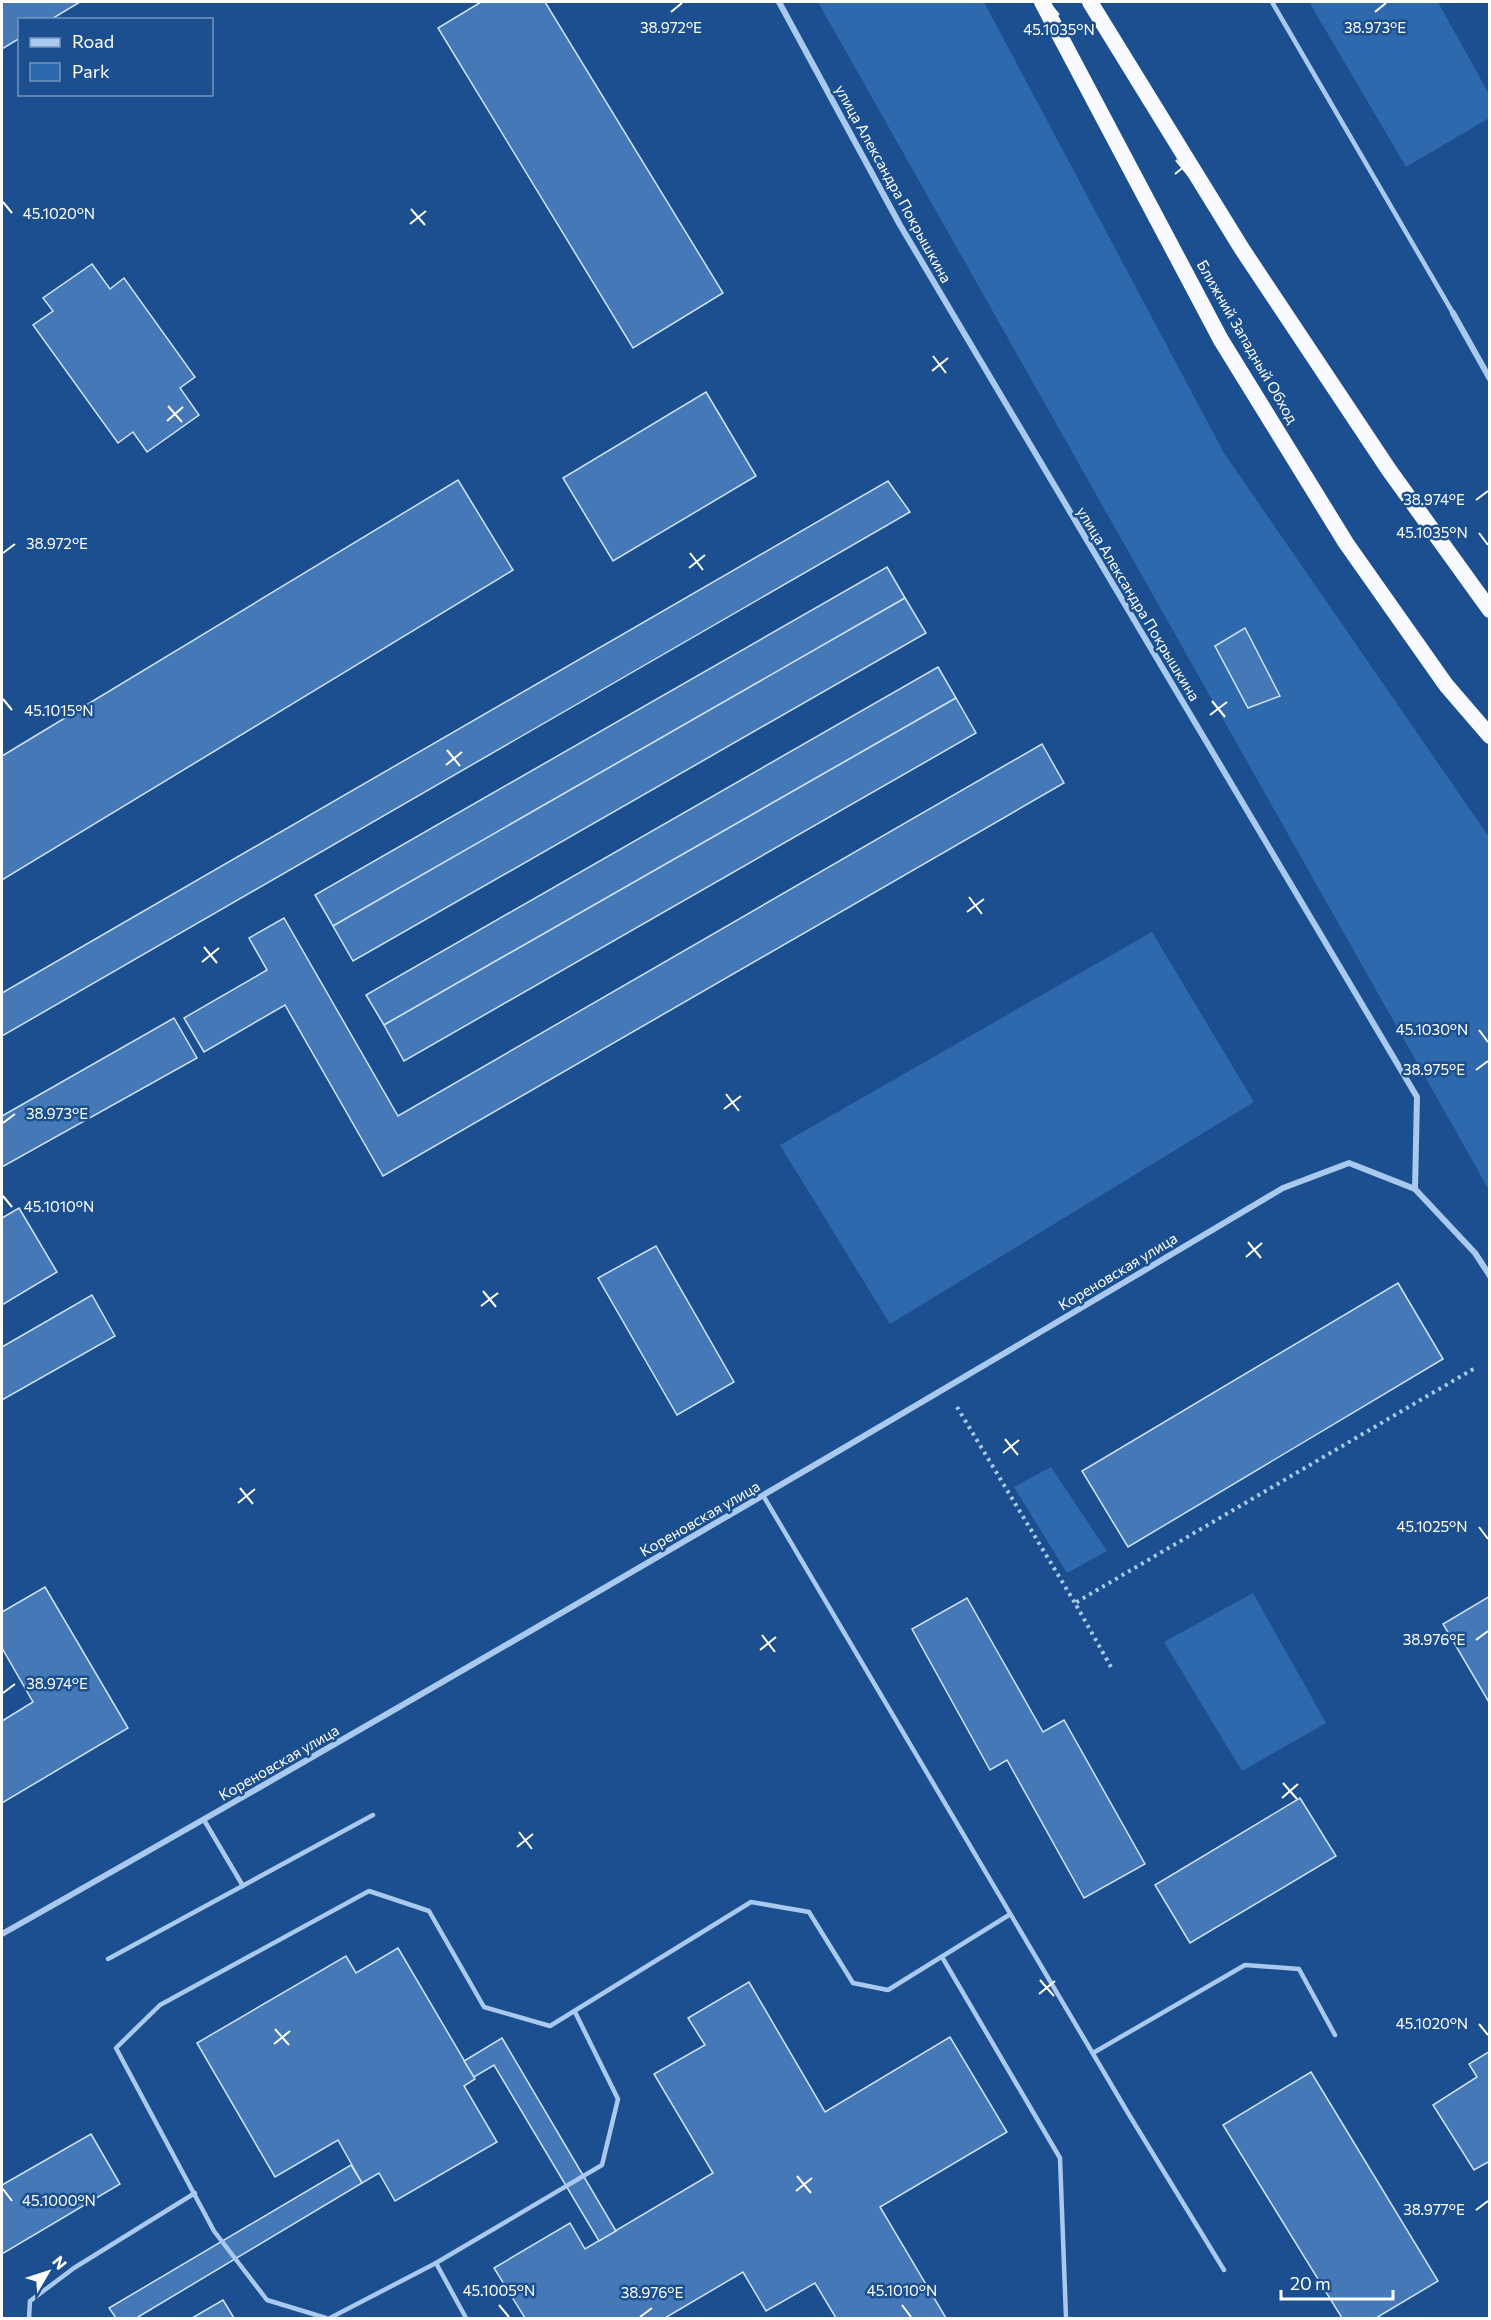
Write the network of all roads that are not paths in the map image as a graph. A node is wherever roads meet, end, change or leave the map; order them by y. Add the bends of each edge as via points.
1 (779, 2) edge
2 (1042, 2) edge
3 (1090, 2) edge
4 (1272, 2) edge
5 (1453, 313) joint
6 (1490, 380) edge
7 (1490, 610) edge
8 (1490, 735) edge
9 (1415, 1189) junction
10 (1490, 1276) edge
11 (764, 1497) junction
12 (373, 1815) dead end
13 (204, 1820) junction
14 (243, 1886) junction
15 (1009, 1914) junction
16 (2, 1934) edge
17 (942, 1957) junction
18 (108, 1959) dead end
19 (575, 2012) junction
20 (1335, 2035) dead end
21 (1093, 2053) junction
22 (195, 2193) junction
23 (436, 2264) junction
24 (1224, 2270) dead end
25 (29, 2319) edge
26 (328, 2319) edge
27 (466, 2319) edge
28 (1066, 2319) edge

1 - 9 street, улица Александра Покрышкина via 900,225 1417,1097
2 - 8 highway, Ближний Западный Обход via 1221,340 1346,543 1446,685
3 - 7 highway via 1248,258 1389,470
4 - 5 lane
5 - 6 street
9 - 10 street via 1475,1253
9 - 11 street, Кореновская улица via 1349,1163 1283,1188
11 - 13 street, Кореновская улица
11 - 15 lane
12 - 14 lane
13 - 14 lane
13 - 16 street, Кореновская улица
14 - 18 lane
15 - 17 lane
15 - 21 lane
17 - 19 lane via 888,1990 853,1983 809,1912 752,1902
17 - 28 lane via 1060,2158
19 - 22 lane via 550,2026 484,2007 429,1911 369,1891 160,2005 116,2048
19 - 23 lane via 618,2099 602,2165
20 - 21 lane via 1299,1969 1245,1965
21 - 24 lane
22 - 25 lane via 74,2268 30,2301
22 - 26 lane via 214,2231 267,2300
23 - 26 lane
23 - 27 lane

